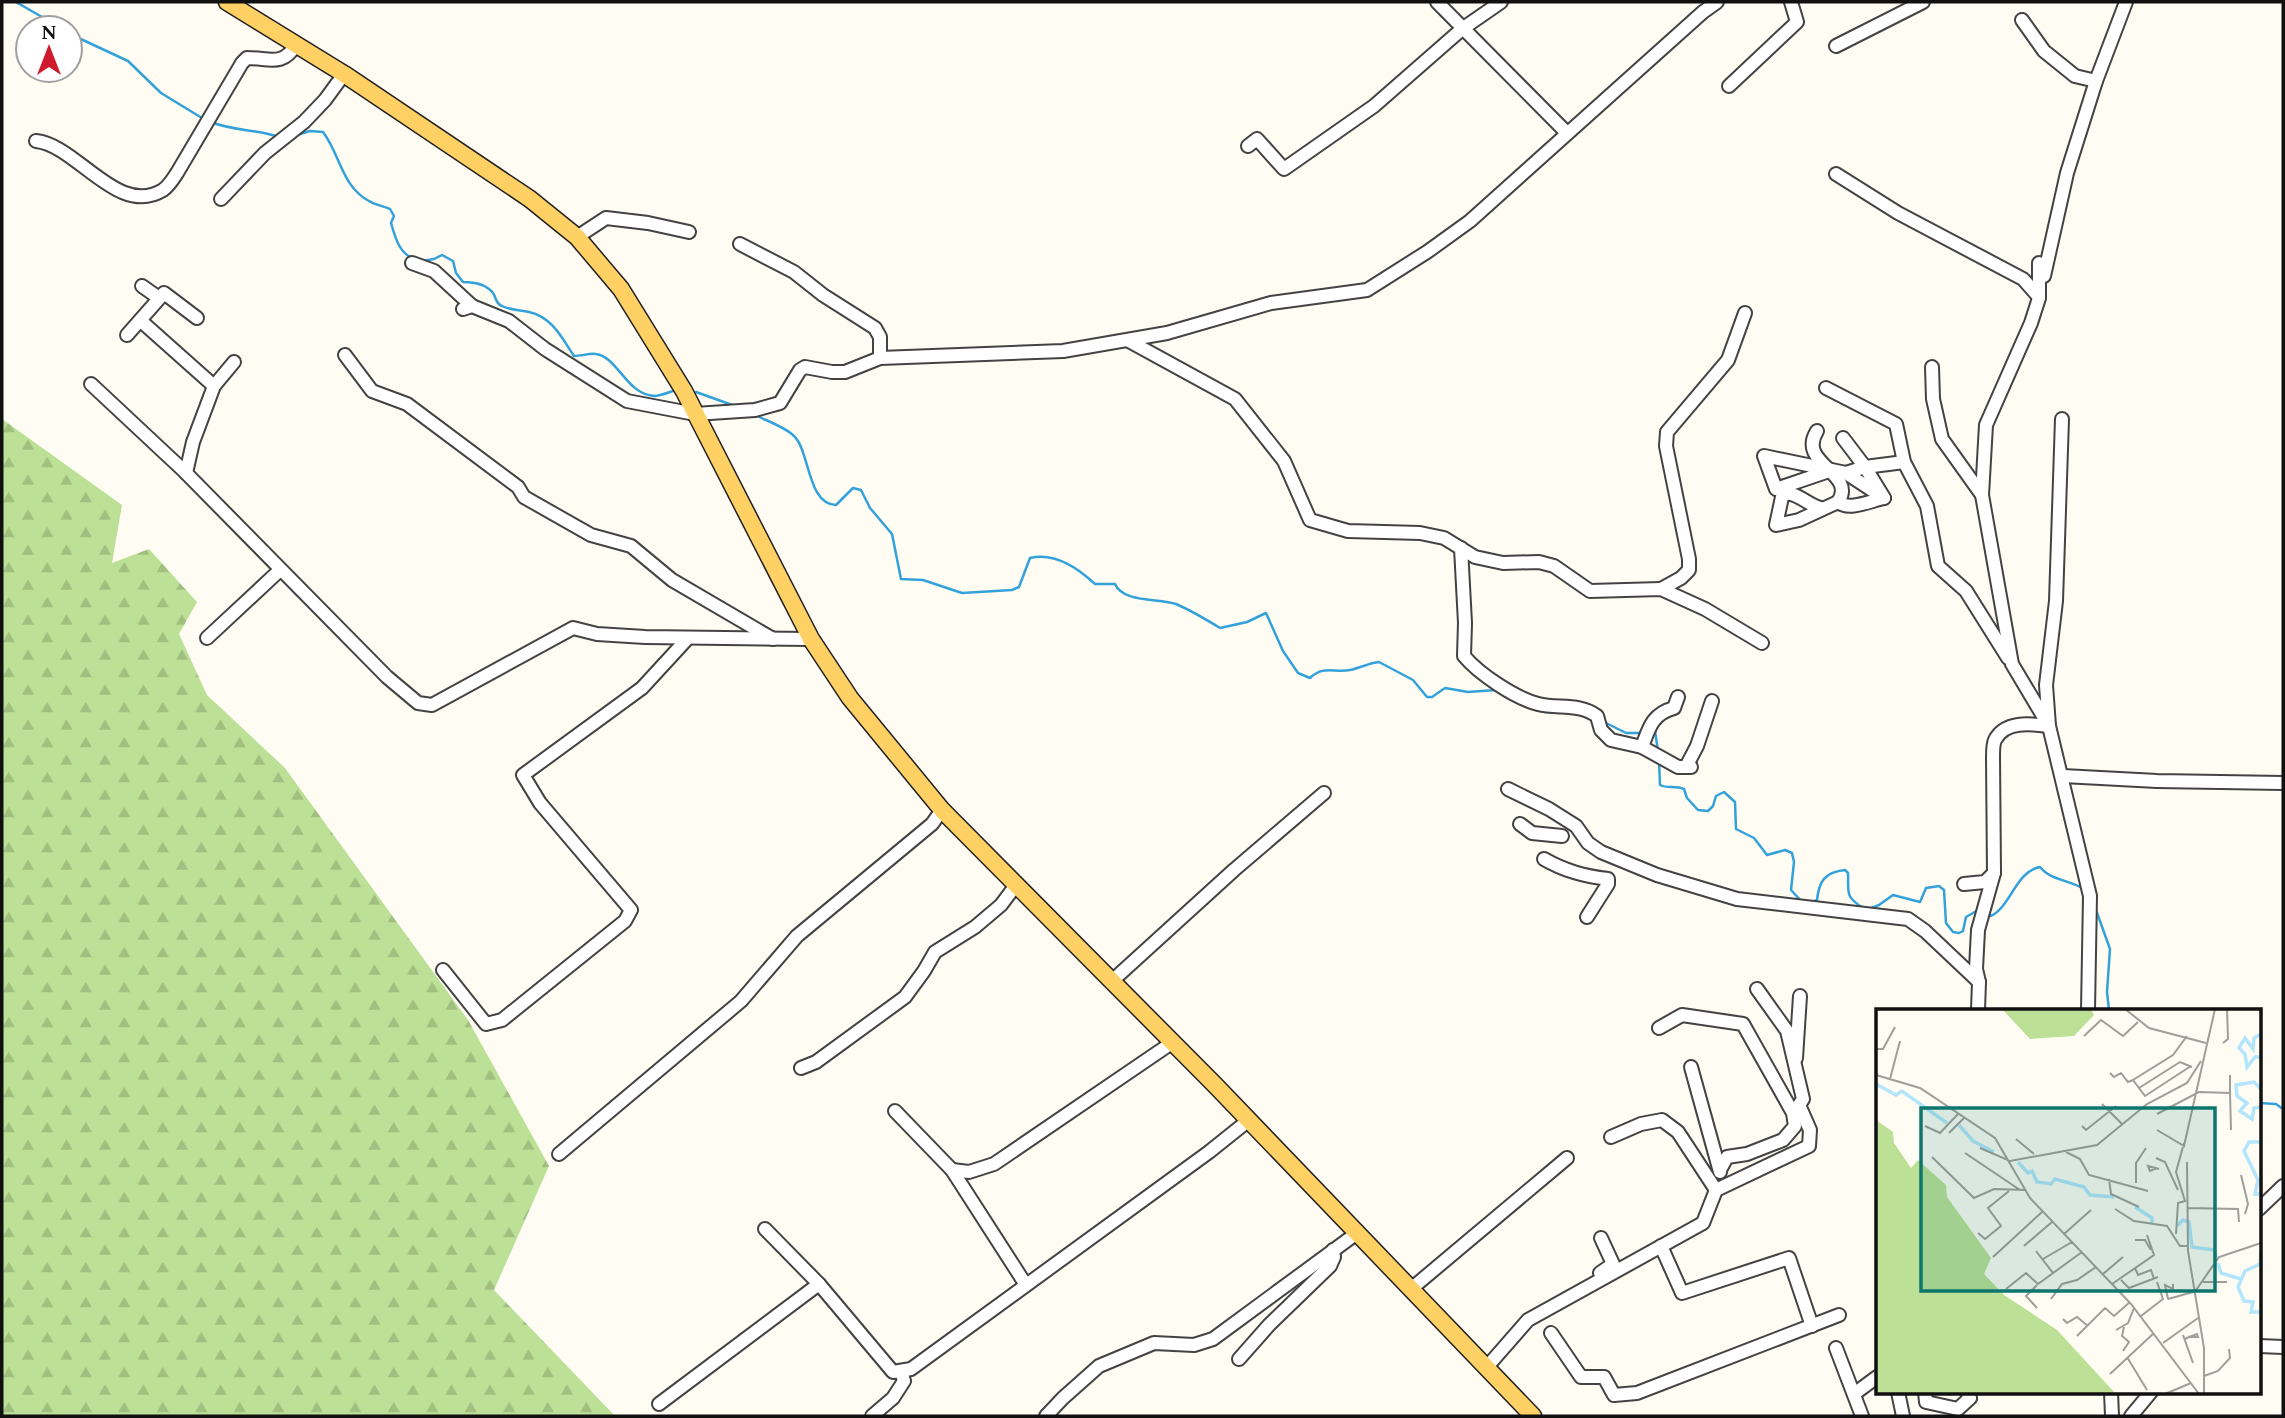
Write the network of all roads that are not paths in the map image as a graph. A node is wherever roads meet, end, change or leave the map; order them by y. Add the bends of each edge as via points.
1 (227, 2) edge
2 (1437, 2) edge
3 (1501, 2) edge
4 (1717, 2) edge
5 (1791, 2) edge
6 (1923, 2) edge
7 (2126, 2) edge
8 (2022, 20) dead end
9 (1462, 29) junction
10 (296, 45) junction
11 (1836, 46) dead end
12 (344, 74) junction
13 (2096, 81) junction
14 (1729, 86) dead end
15 (1567, 133) junction
16 (36, 141) dead end
17 (1248, 146) dead end
18 (1836, 174) dead end
19 (221, 199) dead end
20 (689, 232) dead end
21 (577, 237) junction
22 (740, 244) dead end
23 (412, 263) dead end
24 (2039, 263) dead end
25 (142, 286) dead end
26 (159, 298) junction
27 (2039, 298) junction
28 (1745, 313) dead end
29 (197, 318) dead end
30 (141, 321) junction
31 (127, 335) dead end
32 (1129, 341) junction
33 (345, 355) dead end
34 (880, 358) junction
35 (234, 362) dead end
36 (1932, 367) dead end
37 (91, 384) dead end
38 (214, 386) junction
39 (1826, 388) dead end
40 (695, 414) junction
41 (2062, 419) dead end
42 (1817, 431) dead end
43 (1843, 438) dead end
44 (1904, 462) junction
45 (1865, 467) junction
46 (1832, 470) junction
47 (1846, 473) junction
48 (186, 474) junction
49 (1982, 495) junction
50 (1884, 498) junction
51 (1838, 502) junction
52 (1821, 508) dead end
53 (1461, 548) junction
54 (280, 570) junction
55 (1661, 589) junction
56 (207, 638) dead end
57 (688, 638) junction
58 (774, 639) junction
59 (811, 639) junction
60 (1762, 643) dead end
61 (2012, 664) junction
62 (1678, 697) dead end
63 (1712, 701) dead end
64 (2049, 726) junction
65 (1642, 747) junction
66 (2063, 776) junction
67 (2283, 783) edge
68 (1508, 789) dead end
69 (1324, 793) dead end
70 (942, 810) junction
71 (1520, 824) dead end
72 (1562, 836) dead end
73 (1544, 859) dead end
74 (1994, 873) junction
75 (1016, 884) junction
76 (1964, 884) dead end
77 (1587, 917) dead end
78 (443, 970) dead end
79 (1112, 981) junction
80 (1979, 982) junction
81 (1757, 989) dead end
82 (1800, 996) dead end
83 (1979, 1009) edge
84 (2088, 1009) edge
85 (1659, 1028) dead end
86 (1173, 1042) junction
87 (1691, 1067) dead end
88 (801, 1068) dead end
89 (1795, 1070) junction
90 (895, 1111) dead end
91 (1249, 1120) junction
92 (1611, 1137) dead end
93 (559, 1154) dead end
94 (1567, 1158) dead end
95 (952, 1170) junction
96 (1720, 1170) junction
97 (2283, 1186) edge
98 (1720, 1188) junction
99 (2260, 1208) edge
100 (765, 1229) dead end
101 (1357, 1233) junction
102 (1601, 1238) dead end
103 (1661, 1246) junction
104 (1333, 1250) junction
105 (819, 1284) junction
106 (1026, 1285) junction
107 (1410, 1289) junction
108 (1540, 1313) junction
109 (1839, 1315) dead end
110 (1812, 1326) junction
111 (1551, 1333) dead end
112 (2260, 1346) edge
113 (2283, 1347) edge
114 (1836, 1348) dead end
115 (1239, 1359) dead end
116 (1486, 1368) junction
117 (901, 1371) junction
118 (1876, 1378) edge
119 (1854, 1394) junction
120 (1898, 1394) edge
121 (1925, 1394) edge
122 (1968, 1394) edge
123 (2111, 1394) edge
124 (2149, 1394) edge
125 (660, 1404) dead end
126 (872, 1416) edge
127 (1046, 1416) edge
128 (1533, 1416) edge
129 (1862, 1416) edge
130 (1903, 1416) edge
131 (2112, 1416) edge
132 (2131, 1416) edge

1 - 10 main road
2 - 9 street
3 - 9 street
4 - 15 street
5 - 14 street via 1797,22
6 - 11 street
7 - 13 street
8 - 13 street via 2044,51 2075,76
9 - 15 street
9 - 17 street via 1372,108 1284,169 1257,139
10 - 12 main road
10 - 16 street via 280,60 247,58 242,63 177,173 165,189 148,196 125,192 58,148
12 - 19 street via 304,122 265,153
12 - 21 main road via 530,199
13 - 27 street via 2067,173
15 - 32 street via 1470,221 1367,290 1271,303
18 - 27 street via 1898,213 2023,279
20 - 21 street via 606,218
21 - 40 main road via 621,289
22 - 34 street via 794,272 875,328
23 - 40 street via 434,271 467,307 509,320 545,349 627,401
24 - 27 street
25 - 26 street
26 - 29 street via 164,293
26 - 30 street
27 - 49 street via 1986,425
28 - 55 street via 1728,360 1667,432 1689,570
30 - 31 street
30 - 38 street
32 - 34 street via 1063,351
32 - 53 street via 1235,399 1284,461 1310,520 1348,531 1420,533 1444,538
33 - 58 street via 372,391 407,404 518,487 524,497 591,535 631,546 672,580
34 - 40 street via 845,372 805,367 780,403 755,410
35 - 38 street
36 - 49 street via 1942,439
37 - 48 street
38 - 48 street
39 - 44 street via 1896,424
40 - 59 main road
41 - 64 street via 2056,601 2046,685
42 - 46 street via 1811,447
43 - 45 street
44 - 45 street
44 - 61 street via 1927,506 1938,566 1966,591
45 - 47 street
45 - 50 street
46 - 46 street via 1812,467 1764,456 1776,489
46 - 47 street
46 - 51 street via 1841,488
47 - 50 street
48 - 54 street
49 - 61 street
50 - 51 street via 1848,506
51 - 52 street
53 - 55 street via 1475,557 1503,563 1554,566 1590,591
53 - 65 street via 1464,656 1475,669 1536,704 1589,710 1597,716 1605,736
54 - 56 street
54 - 57 street via 387,677 425,705 573,628 597,634
55 - 60 street
57 - 58 street
57 - 78 street via 642,688 523,775 540,803 631,910 625,920 502,1020 486,1024
58 - 59 street
59 - 70 main road via 850,698
61 - 64 street
62 - 65 street via 1674,708 1662,711 1652,721
63 - 65 street via 1688,767
64 - 66 street
64 - 74 street via 2024,723 1995,740
66 - 67 street
66 - 84 street via 2090,896
68 - 80 street via 1576,827 1601,852 1657,875 1737,900 1908,919
69 - 79 street
70 - 75 main road
70 - 93 street via 932,824 797,936 741,1001
71 - 72 street via 1532,833
73 - 77 street via 1582,876 1608,879
74 - 76 street via 1985,882
74 - 80 street via 1978,930
75 - 79 main road
75 - 88 street via 1001,905 975,927 935,952 905,997 816,1062
79 - 86 main road
80 - 83 street
81 - 89 street via 1787,1031
82 - 89 street
85 - 96 street via 1682,1015 1743,1024 1793,1113 1795,1126 1783,1140 1727,1157
86 - 91 main road
86 - 95 street via 994,1164 969,1172
87 - 96 street
89 - 98 street via 1804,1099 1800,1105 1810,1130 1809,1146
90 - 95 street
91 - 101 main road
91 - 106 street
92 - 98 street via 1662,1120 1678,1132
94 - 107 street
95 - 106 street
96 - 98 street
97 - 99 street
98 - 103 street via 1703,1223
100 - 105 street
101 - 104 street
101 - 107 main road
102 - 108 street via 1611,1267 1540,1304
103 - 108 street
103 - 110 street via 1682,1293 1789,1258
104 - 115 street via 1330,1266
104 - 127 street via 1213,1339 1194,1345 1154,1343 1099,1366
105 - 117 street via 893,1372
105 - 125 street
106 - 117 street via 911,1369
107 - 116 main road
108 - 116 street via 1528,1320
109 - 110 street
110 - 111 street via 1637,1393 1614,1395 1604,1377 1581,1377
112 - 113 street
114 - 119 street
116 - 128 main road
117 - 126 street via 904,1381
118 - 119 street
119 - 129 street
120 - 130 street
121 - 122 street via 1926,1402 1958,1409 1970,1398
123 - 131 street
124 - 132 street

